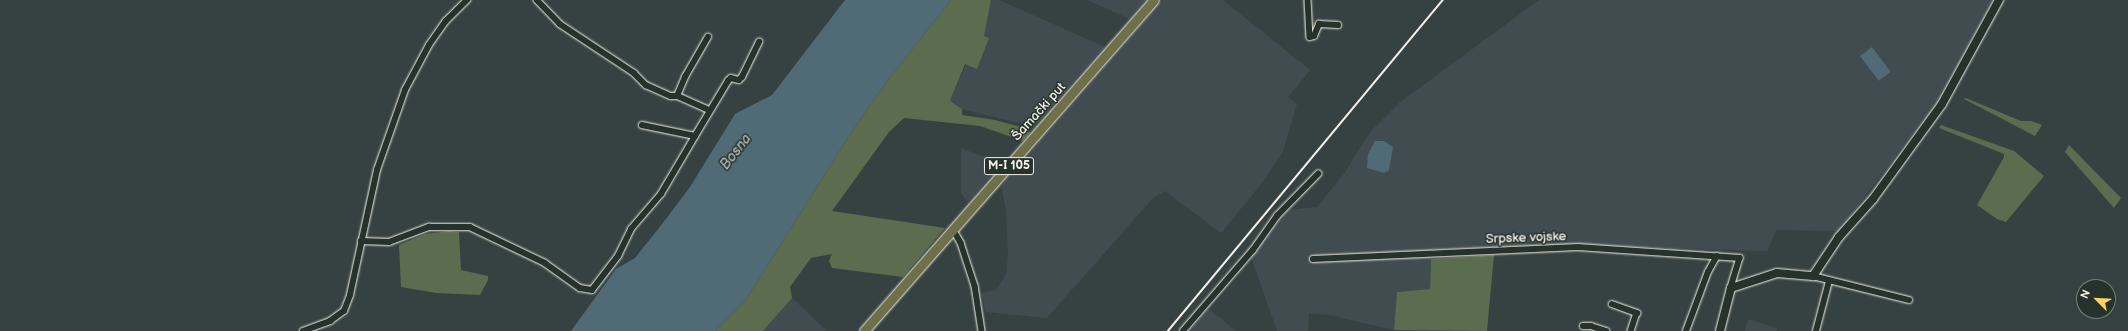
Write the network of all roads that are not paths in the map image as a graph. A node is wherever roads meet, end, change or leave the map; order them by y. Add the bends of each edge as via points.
1 (467, 0) edge
2 (537, 0) edge
3 (1154, 0) edge
4 (1308, 0) edge
5 (1999, 0) edge
6 (1338, 25) dead end
7 (708, 37) dead end
8 (758, 42) dead end
9 (677, 96) junction
10 (708, 110) junction
11 (642, 125) dead end
12 (695, 136) junction
13 (1318, 174) dead end
14 (953, 229) junction
15 (361, 241) junction
16 (1717, 256) junction
17 (1313, 259) dead end
18 (1813, 276) junction
19 (1829, 281) junction
20 (1732, 288) junction
21 (1909, 300) dead end
22 (1612, 304) dead end
23 (1583, 326) dead end
24 (303, 331) edge
25 (864, 331) edge
26 (982, 331) edge
27 (1183, 331) edge
28 (1606, 331) edge
29 (1631, 331) edge
30 (1686, 331) edge
31 (1720, 331) edge
32 (1816, 331) edge

1 - 15 street via 446,21 416,66 408,84 377,170
2 - 9 street via 560,24 634,73 646,85 665,94
3 - 14 main road, Šamački put / M-I 105
4 - 6 street via 1310,37 1314,36 1319,24
5 - 18 street via 1942,104 1873,199 1839,237
7 - 9 street
8 - 10 street via 742,77 739,80 731,78
9 - 10 street
10 - 12 street
11 - 12 street
12 - 15 street via 661,194 631,229 618,256 592,290 580,288 545,263 470,227 429,227 389,242
13 - 27 street via 1277,216 1253,250
14 - 25 main road, Šamački put / M-I 105
14 - 26 street via 961,243 975,286
15 - 24 street via 350,295 344,311 330,321
16 - 17 street, Srpske vojske via 1578,247
16 - 20 street, Srpske vojske via 1740,258
16 - 30 street via 1708,272
18 - 19 street
18 - 20 street via 1777,273
19 - 21 street
19 - 32 street
20 - 31 street
22 - 29 street via 1637,313
23 - 28 street

